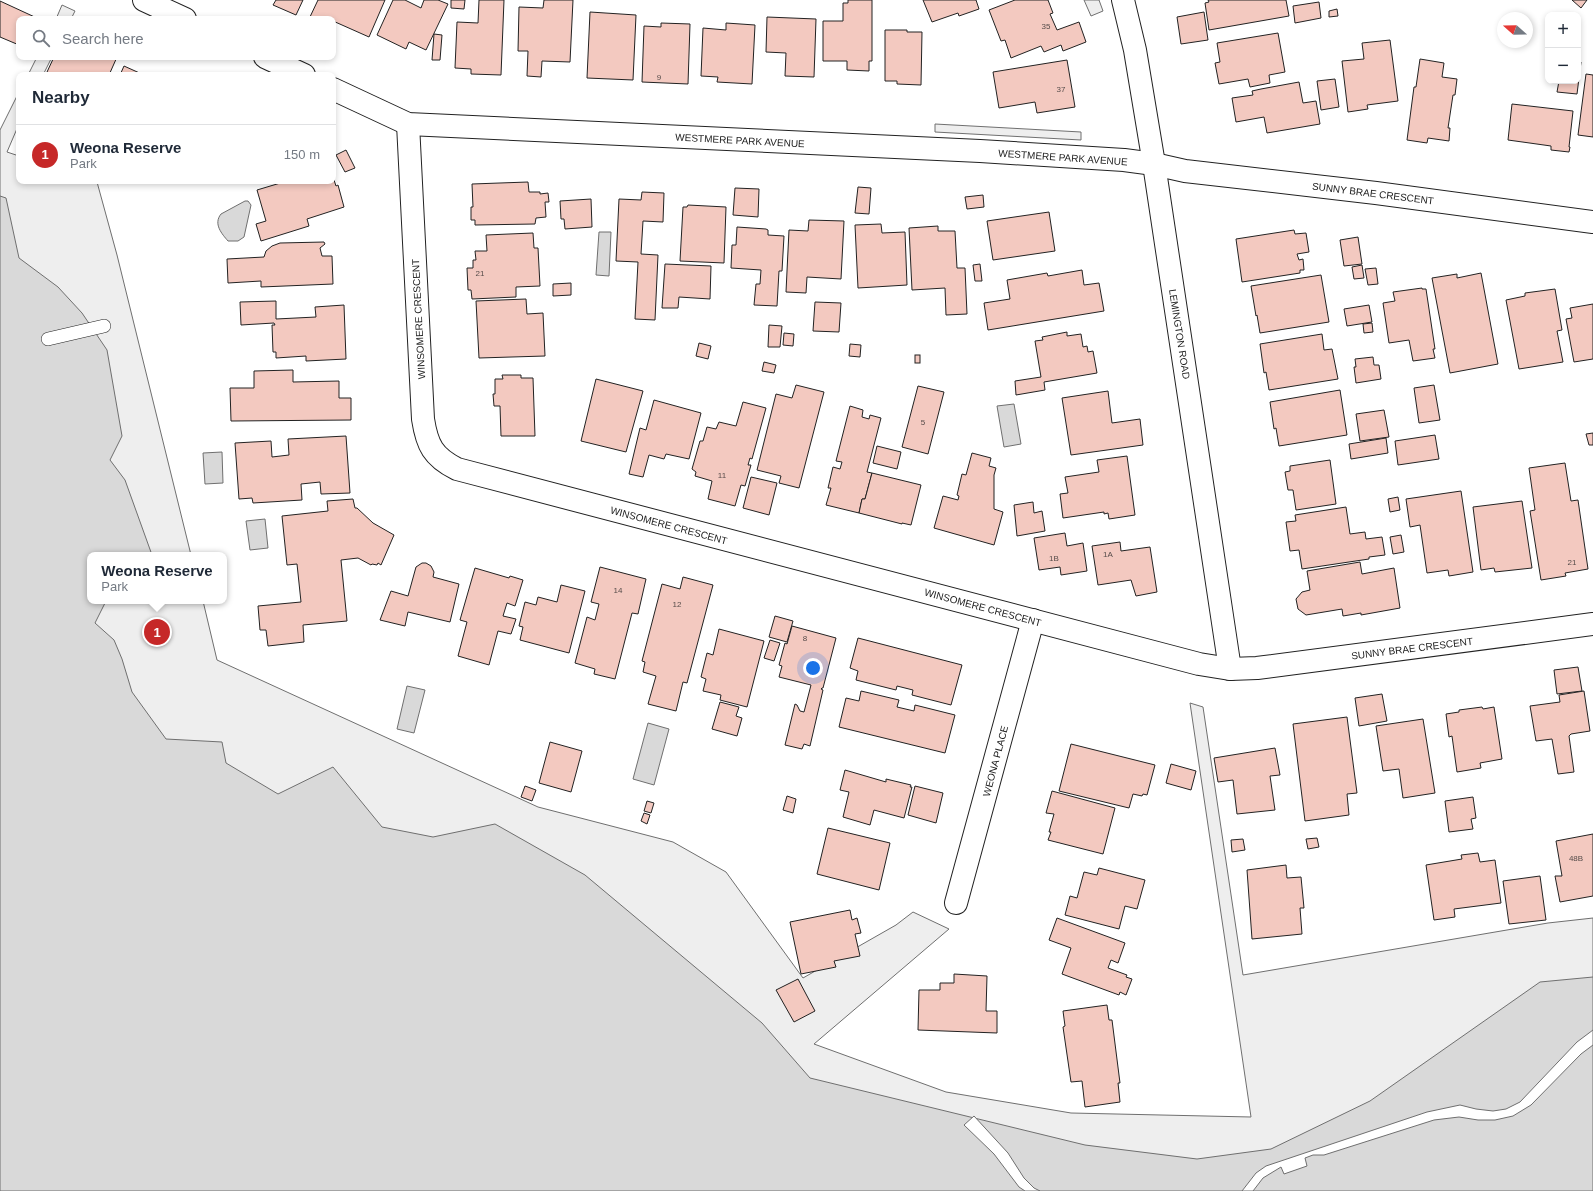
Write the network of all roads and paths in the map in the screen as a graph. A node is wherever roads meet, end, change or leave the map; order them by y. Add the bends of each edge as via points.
1 (144, 0) edge
2 (1124, 0) edge
3 (179, 16) edge
4 (272, 60) edge
5 (298, 72) edge
6 (336, 90) edge
7 (408, 124) junction
8 (1154, 164) junction
9 (1593, 222) edge
10 (104, 326) dead end
11 (48, 339) dead end
12 (1033, 620) junction
13 (1593, 624) edge
14 (1230, 669) junction
15 (956, 903) dead end

1 - 3 street
2 - 8 street, LEMINGTON ROAD
4 - 5 street
6 - 7 street, WESTMERE PARK AVENUE
7 - 8 street, WESTMERE PARK AVENUE via 988,152
7 - 12 street, WINSOMERE CRESCENT via 423,419 429,446 444,462 471,474
8 - 9 street, SUNNY BRAE CRESCENT via 1185,171
8 - 14 street, LEMINGTON ROAD
10 - 11 lane
12 - 14 street, WINSOMERE CRESCENT via 1192,662
12 - 15 street, WEONA PLACE
13 - 14 street, SUNNY BRAE CRESCENT via 1256,668

